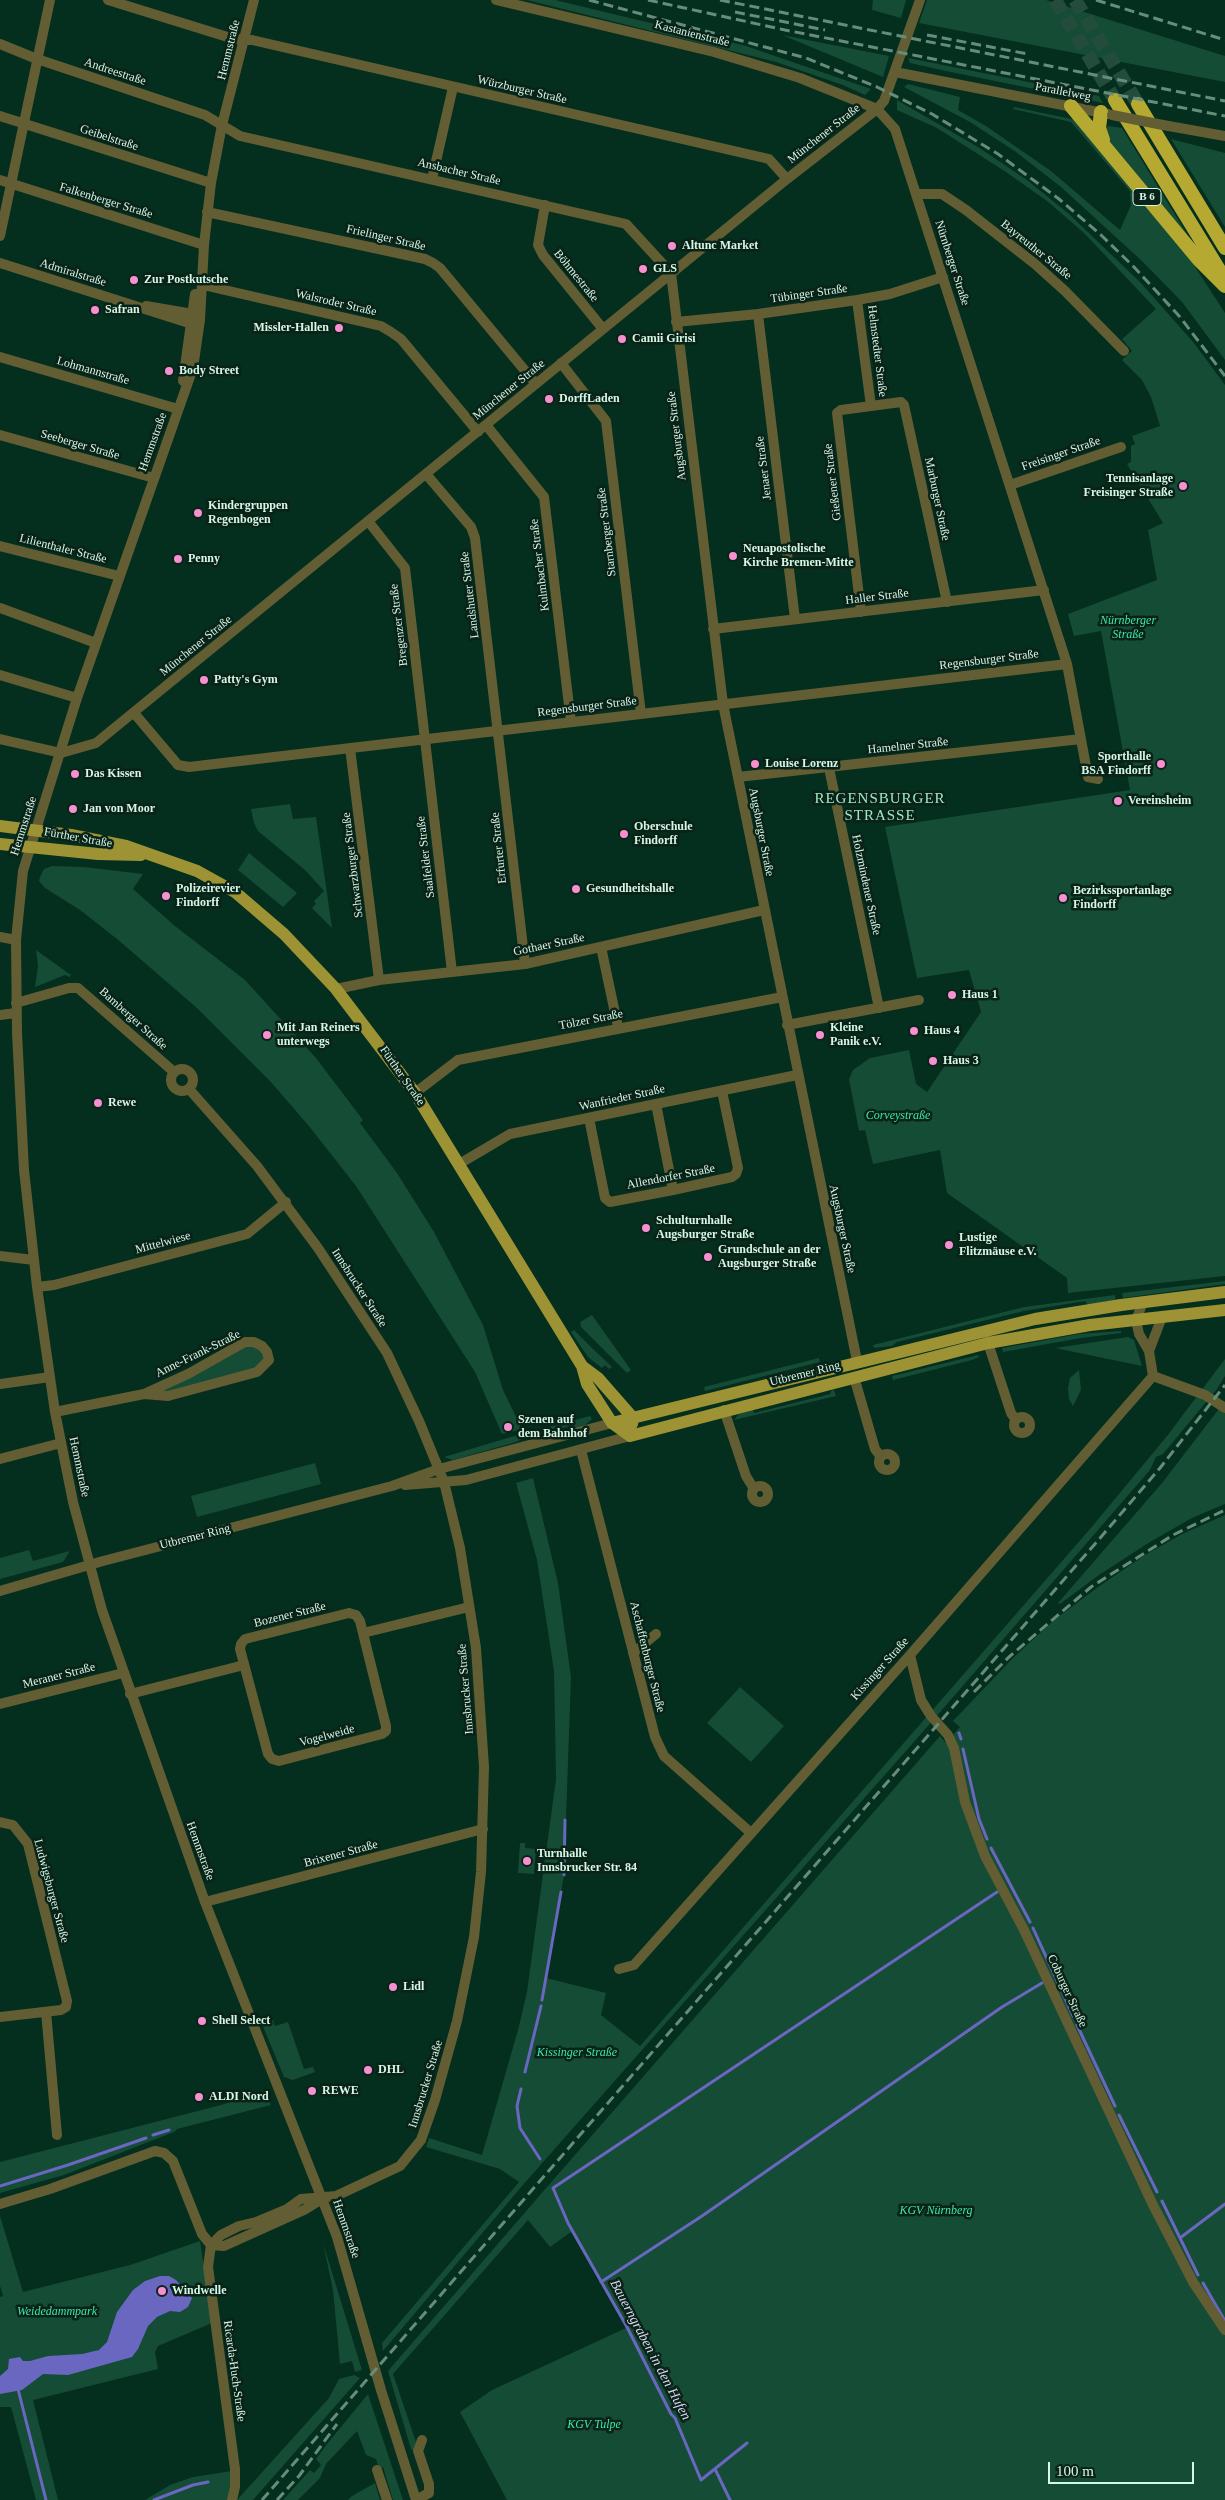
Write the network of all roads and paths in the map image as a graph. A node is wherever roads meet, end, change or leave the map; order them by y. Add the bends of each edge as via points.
1 (50, 0) edge
2 (108, 0) edge
3 (254, 0) edge
4 (496, 0) edge
5 (920, 0) edge
6 (244, 40) junction
7 (0, 44) edge
8 (37, 59) junction
9 (895, 72) junction
10 (453, 87) junction
11 (1115, 100) tunnel mouth
12 (1138, 104) tunnel mouth
13 (1072, 106) junction
14 (877, 109) junction
15 (1106, 113) junction
16 (0, 116) edge
17 (23, 123) junction
18 (222, 125) junction
19 (1225, 136) edge
20 (1104, 144) junction
21 (432, 179) junction
22 (787, 179) junction
23 (0, 180) edge
24 (211, 183) junction
25 (10, 184) junction
26 (917, 194) junction
27 (545, 205) junction
28 (207, 212) junction
29 (0, 236) edge
30 (1221, 237) edge
31 (1225, 248) edge
32 (204, 249) junction
33 (0, 263) edge
34 (671, 274) junction
35 (943, 277) junction
36 (1225, 280) edge
37 (203, 285) junction
38 (1225, 286) edge
39 (857, 300) junction
40 (758, 314) junction
41 (195, 320) junction
42 (676, 322) junction
43 (603, 329) junction
44 (1124, 352) dead end
45 (0, 356) edge
46 (561, 363) junction
47 (536, 384) junction
48 (901, 402) joint
49 (871, 406) junction
50 (178, 409) junction
51 (840, 410) joint
52 (486, 425) junction
53 (478, 432) junction
54 (0, 435) edge
55 (1121, 447) dead end
56 (426, 474) junction
57 (154, 478) junction
58 (1010, 485) junction
59 (368, 521) junction
60 (0, 546) edge
61 (119, 576) junction
62 (1044, 590) junction
63 (947, 602) junction
64 (0, 608) edge
65 (861, 612) junction
66 (795, 619) junction
67 (713, 629) junction
68 (96, 643) junction
69 (1067, 664) junction
70 (0, 674) edge
71 (76, 698) junction
72 (723, 704) junction
73 (134, 713) junction
74 (642, 714) junction
75 (571, 722) junction
76 (499, 730) junction
77 (0, 739) edge
78 (426, 739) junction
79 (1081, 739) junction
80 (350, 748) junction
81 (61, 753) junction
82 (829, 768) junction
83 (738, 777) junction
84 (1092, 782) dead end
85 (0, 826) edge
86 (34, 830) junction
87 (0, 844) edge
88 (29, 847) junction
89 (151, 855) junction
90 (764, 910) junction
91 (0, 937) edge
92 (16, 940) junction
93 (600, 947) junction
94 (525, 964) junction
95 (452, 972) junction
96 (379, 980) junction
97 (336, 989) junction
98 (782, 997) junction
99 (919, 1000) dead end
100 (16, 1008) junction
101 (879, 1008) junction
102 (0, 1015) edge
103 (788, 1026) junction
104 (618, 1027) junction
105 (174, 1072) junction
106 (797, 1075) junction
107 (189, 1089) junction
108 (722, 1091) junction
109 (415, 1093) junction
110 (656, 1104) junction
111 (589, 1118) junction
112 (459, 1164) junction
113 (257, 1166) joint
114 (673, 1190) junction
115 (286, 1202) junction
116 (0, 1256) edge
117 (34, 1260) junction
118 (37, 1286) junction
119 (1225, 1292) edge
120 (1143, 1302) junction
121 (1225, 1310) edge
122 (1162, 1317) junction
123 (1136, 1320) junction
124 (988, 1343) junction
125 (1149, 1351) junction
126 (857, 1361) junction
127 (582, 1366) junction
128 (50, 1376) junction
129 (1153, 1376) junction
130 (854, 1377) junction
131 (0, 1384) edge
132 (144, 1394) junction
133 (1225, 1408) edge
134 (724, 1410) junction
135 (55, 1412) junction
136 (633, 1418) junction
137 (1016, 1420) dead end
138 (612, 1423) junction
139 (630, 1436) junction
140 (60, 1443) junction
141 (581, 1450) junction
142 (881, 1457) dead end
143 (0, 1459) edge
144 (439, 1469) junction
145 (444, 1482) junction
146 (392, 1486) junction
147 (754, 1489) dead end
148 (90, 1565) junction
149 (0, 1591) edge
150 (469, 1607) junction
151 (363, 1634) junction
152 (656, 1634) dead end
153 (633, 1653) junction
154 (910, 1655) junction
155 (244, 1665) junction
156 (123, 1673) junction
157 (130, 1694) junction
158 (0, 1704) edge
159 (0, 1822) edge
160 (483, 1829) junction
161 (751, 1833) junction
162 (205, 1902) junction
163 (619, 1969) dead end
164 (46, 2012) junction
165 (0, 2017) edge
166 (57, 2134) dead end
167 (323, 2198) junction
168 (0, 2204) edge
169 (211, 2245) junction
170 (1225, 2330) edge
171 (422, 2440) dead end
172 (377, 2470) dead end
173 (232, 2500) edge
174 (387, 2500) edge
175 (416, 2500) edge

1 - 8 street
2 - 6 street, Würzburger Straße
3 - 6 street, Hemmstraße
4 - 14 street, Kastanienstraße via 714,52 800,78
5 - 9 street, Münchener Straße
6 - 10 street, Würzburger Straße
6 - 18 street, Hemmstraße
7 - 8 street, Andreestraße
8 - 17 street
8 - 18 street, Andreestraße via 206,115
9 - 13 street, Parallelweg
9 - 14 street, Münchener Straße via 884,101
10 - 21 street
10 - 22 street, Würzburger Straße via 769,160
11 - 36 highway, B 6
12 - 30 highway
13 - 15 street, Parallelweg
13 - 20 highway, B 6
14 - 22 street, Münchener Straße
14 - 26 street, Nürnberger Straße via 898,135
15 - 19 street, Parallelweg, bridge
15 - 20 highway, B 6 via 1098,128
16 - 17 street, Geibelstraße
17 - 24 street, Geibelstraße
17 - 25 street
18 - 21 street, Ansbacher Straße via 240,136
18 - 24 street, Hemmstraße
20 - 38 highway, B 6 via 1199,260
21 - 27 street, Ansbacher Straße
22 - 34 street, Münchener Straße
23 - 25 street, Falkenberger Straße
24 - 28 street, Hemmstraße
25 - 29 street
25 - 32 street, Falkenberger Straße
26 - 35 street, Nürnberger Straße
26 - 44 street, Bayreuther Straße via 942,194 966,210 1035,264
27 - 34 street, Ansbacher Straße via 626,224
27 - 43 street, Böhmestraße via 538,245
28 - 32 street, Hemmstraße
28 - 47 street, Frielinger Straße via 433,263
30 - 31 highway
32 - 37 street, Hemmstraße
32 - 41 street, Hemmstraße
33 - 41 street, Admiralstraße via 138,306
34 - 42 street, Augsburger Straße
34 - 43 street, Münchener Straße
35 - 39 street, Tübinger Straße via 890,294
35 - 58 street, Nürnberger Straße
37 - 41 street, Hemmstraße
37 - 53 street, Walsroder Straße via 381,326 401,339
39 - 40 street, Tübinger Straße
39 - 49 street, Helmstedter Straße
40 - 42 street, Tübinger Straße
40 - 66 street, Jenaer Straße
41 - 50 street, Hemmstraße
42 - 67 street, Augsburger Straße
43 - 46 street, Münchener Straße
45 - 50 street, Lohmannstraße
46 - 47 street, Münchener Straße
46 - 74 street, Starnberger Straße via 606,421
47 - 52 street, Münchener Straße
48 - 49 street, Helmstedter Straße
48 - 63 street, Marburger Straße
49 - 51 street, Helmstedter Straße
50 - 57 street, Hemmstraße
51 - 65 street, Gießener Straße via 837,413
52 - 53 street, Münchener Straße
52 - 75 street, Kulmbacher Straße via 544,497
53 - 56 street, Münchener Straße
54 - 57 street, Seeberger Straße
55 - 58 street, Freisinger Straße
56 - 59 street, Münchener Straße
56 - 76 street, Landshuter Straße via 472,526
57 - 61 street, Hemmstraße
58 - 62 street, Nürnberger Straße
59 - 73 street, Münchener Straße
59 - 78 street, Bregenzer Straße via 405,568
60 - 61 street, Lilienthaler Straße
61 - 68 street, Hemmstraße
62 - 63 street, Haller Straße
62 - 69 street, Nürnberger Straße
63 - 65 street, Haller Straße
64 - 68 street
65 - 66 street, Haller Straße
66 - 67 street, Haller Straße
67 - 72 street, Augsburger Straße
68 - 71 street, Hemmstraße
69 - 72 street, Regensburger Straße
69 - 79 street, Nürnberger Straße
70 - 71 street
71 - 81 street, Hemmstraße
72 - 74 street, Regensburger Straße
72 - 83 street, Augsburger Straße
73 - 80 street, Regensburger Straße via 178,765 189,767
73 - 81 street, Münchener Straße via 96,744
74 - 75 street, Regensburger Straße
75 - 76 street, Regensburger Straße
76 - 78 street, Regensburger Straße
76 - 94 street, Erfurter Straße
77 - 81 street
78 - 80 street, Regensburger Straße
78 - 95 street, Saalfelder Straße
79 - 82 street, Hamelner Straße
79 - 84 street, Nürnberger Straße
80 - 96 street, Schwarzburger Straße
81 - 86 street, Hemmstraße
82 - 83 street, Hamelner Straße
82 - 101 street, Holzmindener Straße
83 - 90 street, Augsburger Straße
85 - 86 main road, Fürther Straße
86 - 88 street, Hemmstraße
86 - 89 main road, Fürther Straße via 71,834
87 - 88 main road, Fürther Straße
88 - 89 main road, Fürther Straße via 119,856
88 - 92 street, Hemmstraße via 21,884
89 - 97 main road, Fürther Straße via 197,871 235,892 284,934
90 - 93 street, Gothaer Straße
90 - 98 street, Augsburger Straße
91 - 92 street
92 - 100 street, Hemmstraße
93 - 94 street, Gothaer Straße
93 - 104 street
94 - 95 street, Gothaer Straße
95 - 96 street, Gothaer Straße
96 - 97 street, Gothaer Straße
97 - 109 main road, Fürther Straße
98 - 103 street, Augsburger Straße
98 - 104 street, Tölzer Straße
99 - 101 street
100 - 102 street
100 - 105 street, Bamberger Straße via 68,988 78,988
100 - 117 street, Hemmstraße via 24,1170
101 - 103 street
103 - 106 street, Augsburger Straße
104 - 109 street, Tölzer Straße via 458,1060
105 - 107 street, Bamberger Straße via 173,1086 178,1090
105 - 107 street, Bamberger Straße via 185,1069 191,1073 193,1080
106 - 108 street, Wanfrieder Straße
106 - 126 street, Augsburger Straße
107 - 113 street, Bamberger Straße
108 - 110 street, Wanfrieder Straße
108 - 114 street, Allendorfer Straße via 738,1168 736,1174
109 - 112 main road, Fürther Straße
110 - 111 street, Wanfrieder Straße
110 - 114 street
111 - 112 street, Wanfrieder Straße via 510,1134
111 - 114 street, Allendorfer Straße via 605,1198 610,1202
112 - 127 main road, Fürther Straße
113 - 115 street, Innsbrucker Straße
115 - 118 street, Mittelwiese via 247,1234 54,1285
115 - 144 street, Innsbrucker Straße via 387,1353
116 - 117 street
117 - 118 street, Hemmstraße
118 - 128 street, Hemmstraße
119 - 120 main road, Utbremer Ring
120 - 123 street
120 - 126 main road, Utbremer Ring via 1035,1318
121 - 122 main road, Utbremer Ring
122 - 123 main road, Utbremer Ring
122 - 125 street
123 - 124 main road, Utbremer Ring
123 - 125 street via 1139,1334
124 - 130 main road, Utbremer Ring
124 - 137 street
125 - 129 street
126 - 136 main road, Utbremer Ring
127 - 136 main road, Fürther Straße via 598,1378
127 - 138 main road, Fürther Straße via 586,1384
128 - 131 street
128 - 135 street, Hemmstraße
129 - 133 street via 1205,1395
129 - 154 street, Kissinger Straße
130 - 134 main road, Utbremer Ring
130 - 142 street, Utbremer Ring
132 - 132 street, Anne-Frank-Straße via 168,1396 257,1372 269,1360 268,1352 254,1342 245,1342
132 - 135 street, Anne-Frank-Straße
134 - 139 main road, Utbremer Ring
134 - 147 street via 746,1476
135 - 140 street, Hemmstraße
136 - 138 main road, Utbremer Ring
136 - 139 main road
138 - 139 main road, Fürther Straße
138 - 144 street, Utbremer Ring
139 - 141 street, Utbremer Ring
140 - 143 street
140 - 148 street, Hemmstraße
141 - 145 street, Utbremer Ring via 466,1480
141 - 153 street, Aschaffenburger Straße
144 - 145 street, Innsbrucker Straße
144 - 146 street, Utbremer Ring
145 - 146 street, Utbremer Ring
145 - 150 street, Innsbrucker Straße via 460,1548
146 - 148 street, Utbremer Ring
148 - 149 street, Utbremer Ring
148 - 156 street, Hemmstraße
150 - 151 street
150 - 160 street, Innsbrucker Straße via 482,1714
151 - 155 street, Bozener Straße via 356,1615 349,1613 245,1640 240,1649
151 - 155 street, Vogelweide via 386,1731 279,1761 268,1754
152 - 153 street
153 - 161 street, Aschaffenburger Straße via 655,1737 664,1756
154 - 161 street, Kissinger Straße
154 - 170 street, Coburger Straße via 920,1700 948,1735 954,1748 965,1802 986,1856 1153,2206 1193,2282
155 - 157 street
156 - 157 street, Hemmstraße
156 - 158 street, Meraner Straße
157 - 162 street, Hemmstraße
159 - 164 street, Ludwigsburger Straße via 13,1825 28,1844 67,2001 66,2007
160 - 162 street, Brixener Straße
160 - 167 street, Innsbrucker Straße via 474,1937 464,1988 438,2092 421,2140 400,2166 341,2194
161 - 163 street, Kissinger Straße via 634,1964
162 - 167 street, Hemmstraße
164 - 165 street
164 - 166 street
167 - 169 street, Innsbrucker Straße via 304,2210 224,2246
167 - 175 street, Hemmstraße
168 - 169 street via 155,2151 164,2153 173,2161 202,2234
169 - 173 street, Ricarda-Huch-Straße via 209,2276 235,2469
171 - 175 street via 418,2451 429,2493
172 - 174 street

